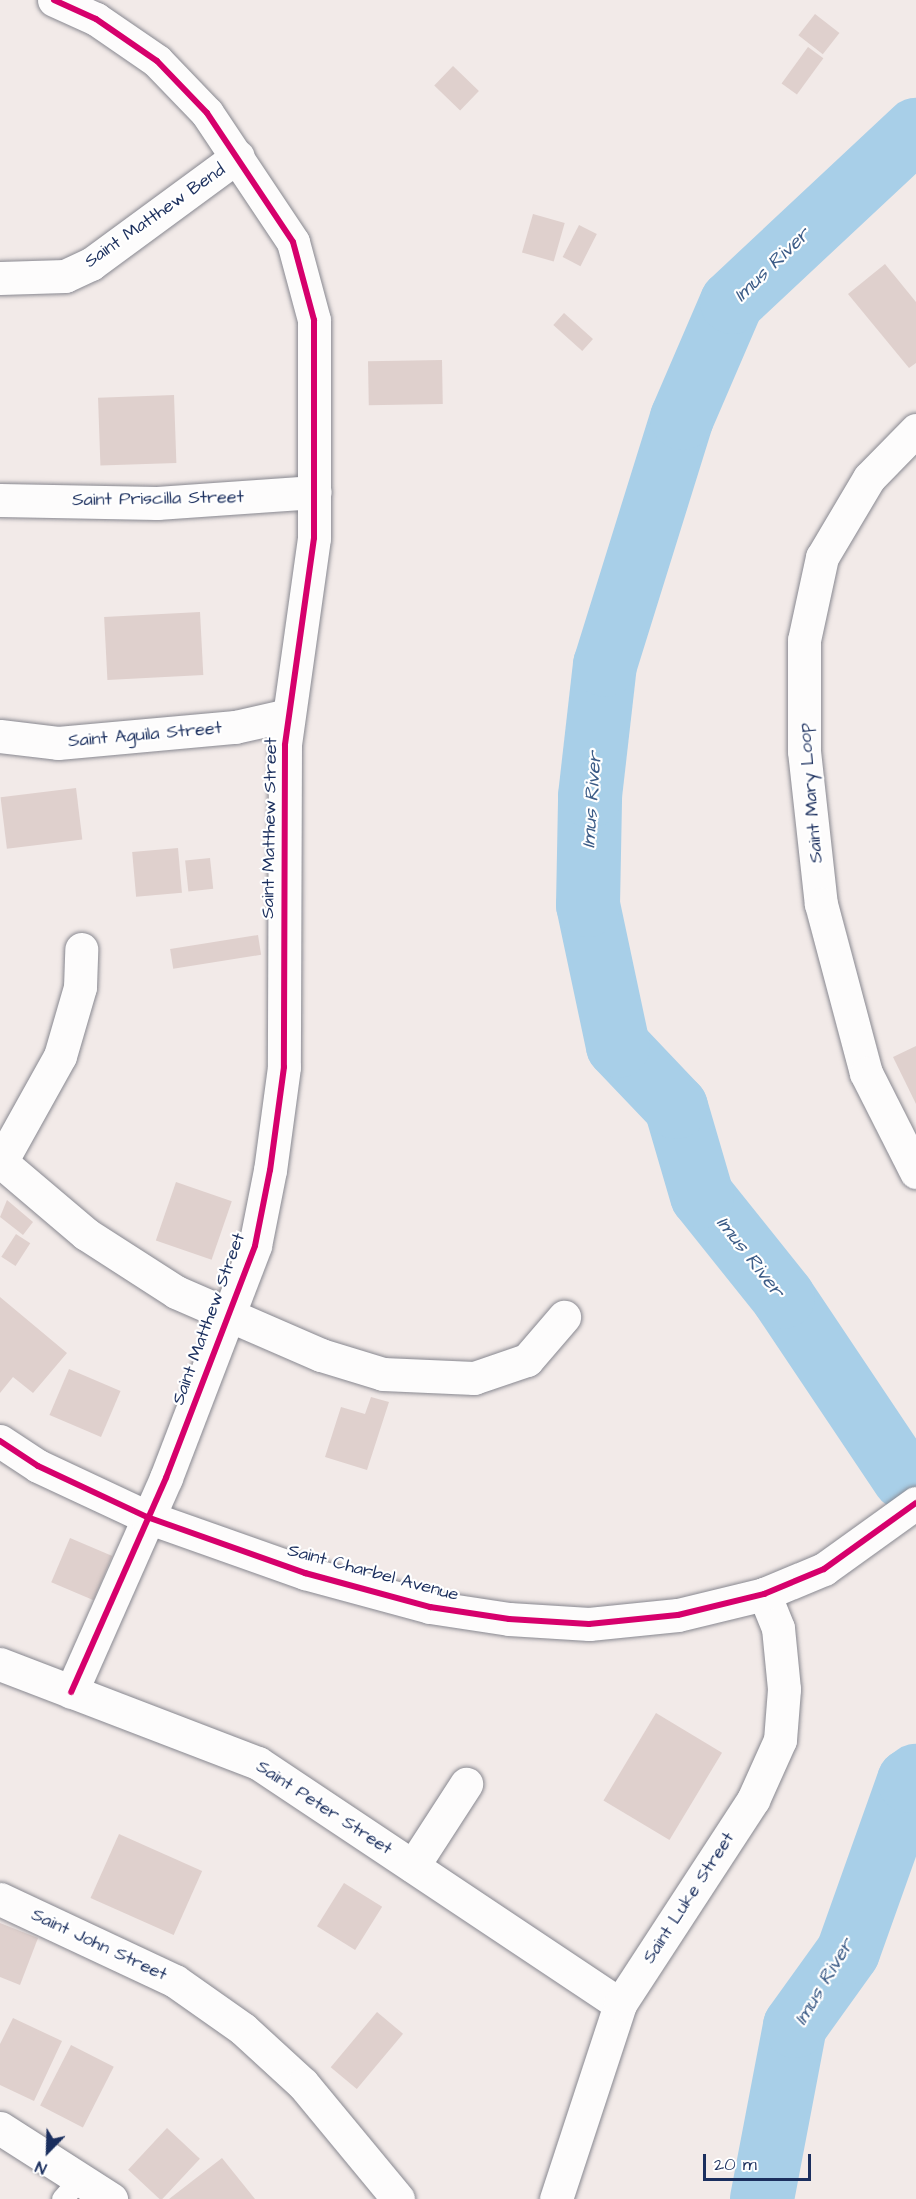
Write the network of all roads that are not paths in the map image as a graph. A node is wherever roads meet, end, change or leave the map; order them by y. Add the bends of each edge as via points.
1 (54, 0) edge
2 (238, 156) junction
3 (0, 278) edge
4 (916, 430) edge
5 (315, 492) junction
6 (0, 500) edge
7 (288, 715) junction
8 (0, 736) edge
9 (81, 949) dead end
10 (1, 1162) edge
11 (916, 1172) edge
12 (564, 1317) dead end
13 (227, 1318) junction
14 (0, 1441) edge
15 (916, 1503) edge
16 (147, 1517) junction
17 (764, 1594) junction
18 (0, 1664) edge
19 (71, 1692) junction
20 (466, 1784) dead end
21 (413, 1866) junction
22 (0, 1899) edge
23 (620, 2004) junction
24 (0, 2128) edge
25 (71, 2189) edge
26 (111, 2199) edge
27 (398, 2199) edge
28 (556, 2199) edge

1 - 2 street, Saint Matthew Street via 96,19 158,61 207,113
2 - 3 street, Saint Matthew Bend via 91,264 65,276
2 - 5 street, Saint Matthew Street via 293,242 315,320
4 - 11 street, Saint Mary Loop via 869,478 822,557 804,640 804,751 821,904 866,1073
5 - 6 street, Saint Priscilla Street via 157,503
5 - 7 street, Saint Matthew Street via 314,538
7 - 8 street, Saint Aguila Street via 235,727 58,743
7 - 13 street, Saint Matthew Street via 284,1067 255,1246
9 - 10 street via 80,987 60,1056
10 - 13 street via 86,1234 176,1292
12 - 13 street via 527,1359 474,1378 383,1374
13 - 16 street, Saint Matthew Street
14 - 16 street, Saint Charbel Avenue via 38,1466
15 - 17 street, Saint Charbel Avenue via 824,1569
16 - 17 street, Saint Charbel Avenue via 305,1574 430,1606 509,1619 589,1624 678,1615
16 - 19 street, Saint Matthew Street
17 - 23 street, Saint Luke Street via 778,1628 784,1689 780,1740 753,1800
18 - 19 street, Saint Peter Street
19 - 21 street, Saint Peter Street via 258,1763
20 - 21 street
21 - 23 street, Saint Peter Street
22 - 27 street, Saint John Street via 175,1981 243,2029 303,2084
23 - 28 street, Saint Luke Street
24 - 25 street
25 - 26 street

